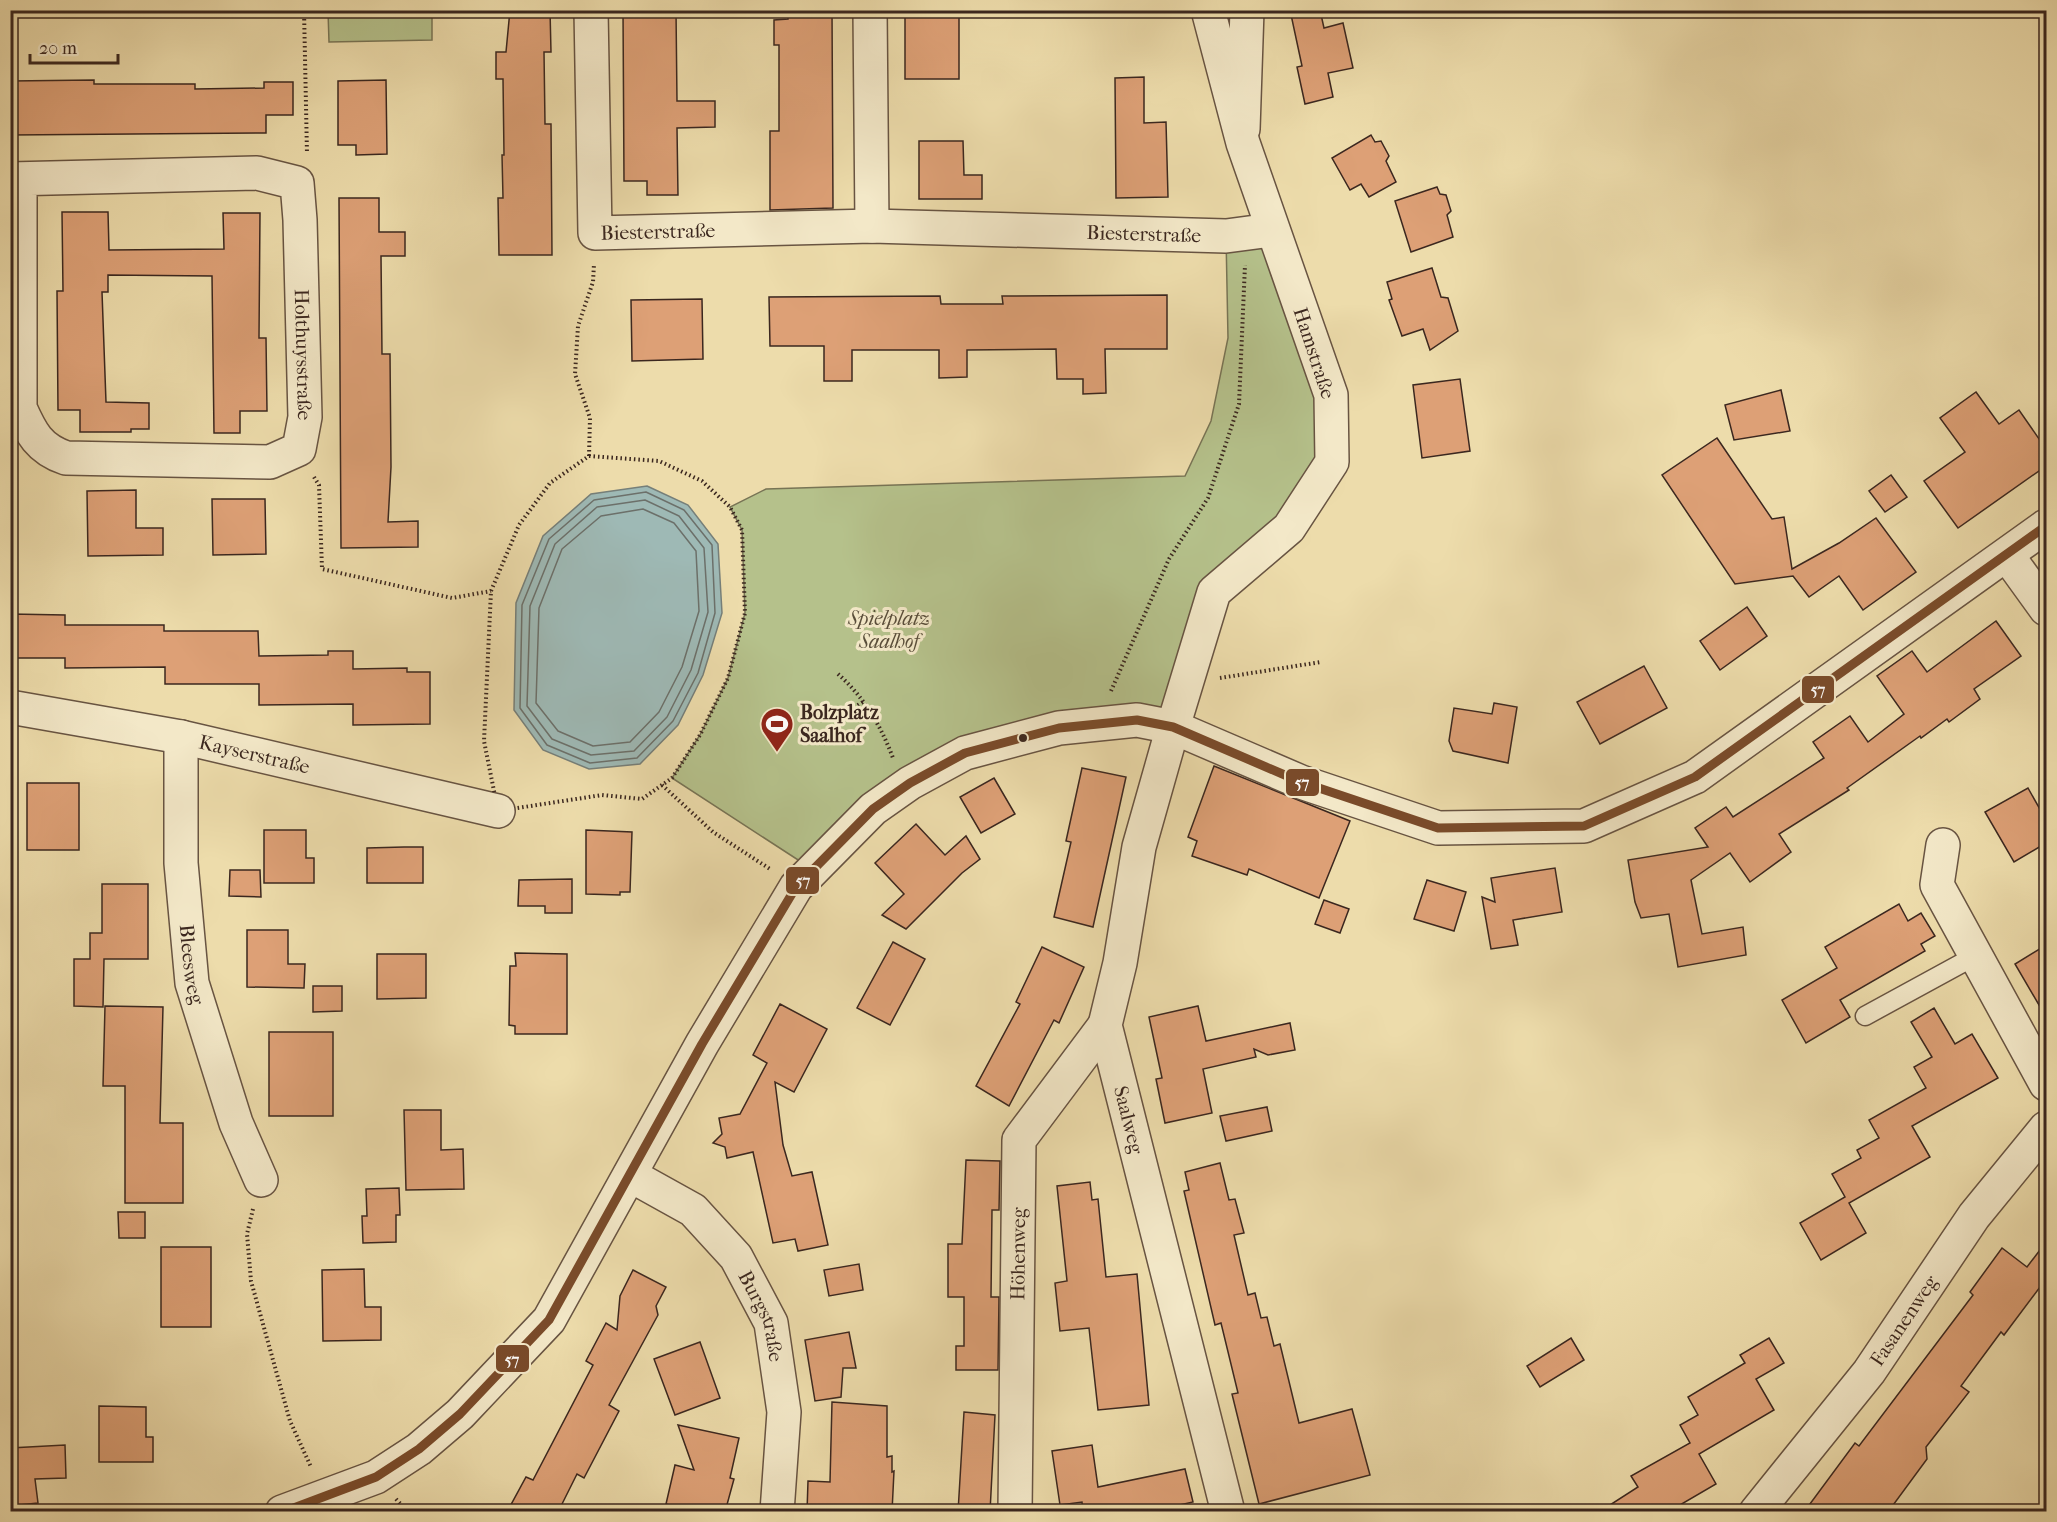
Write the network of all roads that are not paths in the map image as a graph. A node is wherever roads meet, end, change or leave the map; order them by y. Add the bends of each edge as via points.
1 (591, 10) edge
2 (870, 10) edge
3 (1208, 10) edge
4 (1247, 10) edge
5 (1243, 143) junction
6 (15, 179) edge
7 (872, 226) junction
8 (1259, 231) junction
9 (2046, 526) edge
10 (2007, 555) junction
11 (2046, 609) edge
12 (10, 707) edge
13 (1173, 727) junction
14 (181, 737) junction
15 (498, 811) road end
16 (1943, 845) dead end
17 (1975, 956) junction
18 (1865, 1016) dead end
19 (1105, 1025) junction
20 (2046, 1083) edge
21 (2046, 1128) edge
22 (630, 1175) junction
23 (261, 1180) road end
24 (282, 1512) edge
25 (777, 1512) edge
26 (1015, 1512) edge
27 (1228, 1512) edge
28 (1756, 1512) edge

1 - 7 street, Biesterstraße via 595,233
2 - 7 street
3 - 5 street, Hamstraße
4 - 5 street
5 - 8 street, Hamstraße
6 - 6 street, Holthuysstraße via 20,408 33,438 49,452 66,458 270,462 299,449 305,417 297,183 257,173
7 - 8 street, Biesterstraße via 1226,236
8 - 13 street, Hamstraße via 1331,395 1332,462 1289,528 1214,592
9 - 10 street
10 - 11 street
10 - 13 street via 1695,777 1584,826 1438,828 1301,782
12 - 14 street, Kayserstraße
13 - 19 street, Saalweg via 1139,847 1120,963
13 - 22 street via 1137,720 1059,728 965,753 873,809 796,887 702,1044
14 - 15 street, Kayserstraße
14 - 23 street, Bleesweg via 181,863 192,983 236,1124
16 - 17 street via 1937,885
17 - 18 lane
17 - 20 street
19 - 26 street, Höhenweg via 1019,1140
19 - 27 street, Saalweg
21 - 28 street, Fasanenweg via 1974,1216 1869,1372
22 - 24 street via 549,1320 460,1414 376,1478
22 - 25 street, Burgstraße via 693,1210 736,1257 771,1323 784,1412

